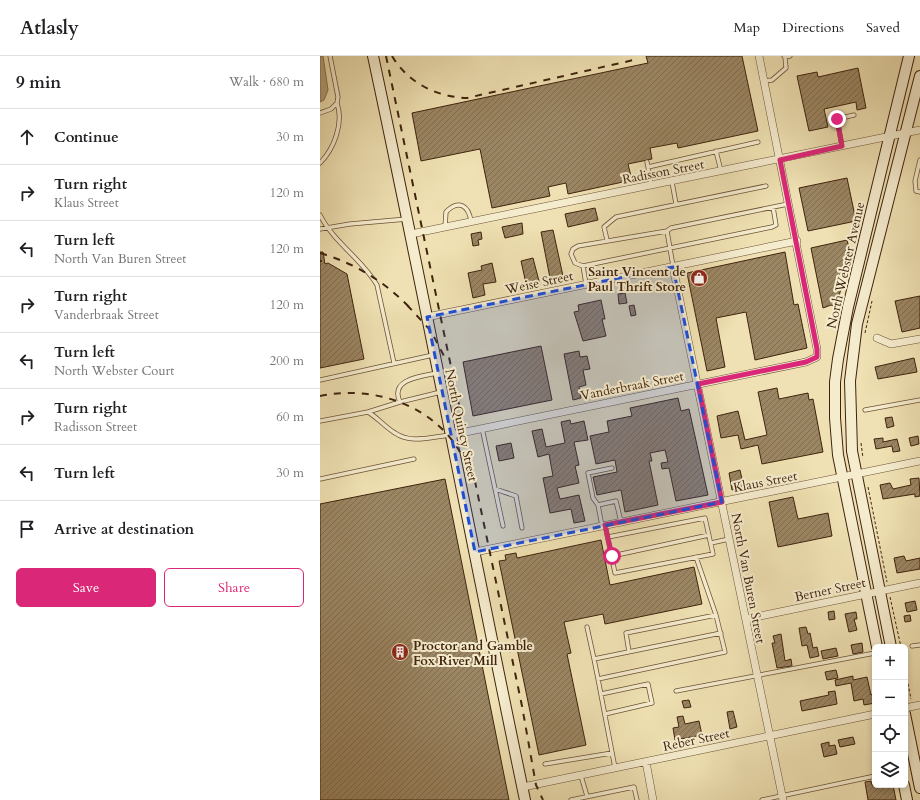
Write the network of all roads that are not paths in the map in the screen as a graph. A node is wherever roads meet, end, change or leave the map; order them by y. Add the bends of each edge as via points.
1 (330, 56) edge
2 (373, 56) edge
3 (759, 56) edge
4 (790, 56) edge
5 (909, 56) edge
6 (784, 57) edge
7 (920, 76) edge
8 (764, 82) junction
9 (337, 103) junction
10 (320, 113) edge
11 (854, 115) dead end
12 (920, 130) edge
13 (904, 133) junction
14 (888, 136) junction
15 (758, 142) dead end
16 (842, 146) junction
17 (716, 151) junction
18 (780, 160) junction
19 (920, 160) edge
20 (647, 162) dead end
21 (320, 163) edge
22 (648, 167) junction
23 (721, 172) junction
24 (672, 182) junction
25 (651, 185) junction
26 (766, 186) dead end
27 (920, 192) edge
28 (789, 203) junction
29 (676, 204) junction
30 (773, 206) junction
31 (320, 215) edge
32 (408, 219) junction
33 (471, 222) junction
34 (445, 227) junction
35 (326, 228) junction
36 (320, 229) edge
37 (668, 231) junction
38 (411, 234) junction
39 (607, 240) junction
40 (797, 241) junction
41 (670, 248) junction
42 (583, 266) junction
43 (673, 267) junction
44 (586, 284) junction
45 (426, 317) junction
46 (877, 338) dead end
47 (920, 339) edge
48 (434, 354) junction
49 (394, 363) junction
50 (438, 373) junction
51 (320, 380) edge
52 (698, 384) junction
53 (442, 392) junction
54 (920, 400) edge
55 (400, 402) junction
56 (865, 410) dead end
57 (368, 412) junction
58 (320, 421) edge
59 (482, 427) junction
60 (451, 434) junction
61 (414, 459) dead end
62 (920, 461) edge
63 (612, 468) dead end
64 (861, 474) junction
65 (842, 478) junction
66 (320, 479) edge
67 (495, 489) junction
68 (722, 502) junction
69 (598, 505) junction
70 (621, 522) junction
71 (503, 526) dead end
72 (604, 526) junction
73 (522, 528) dead end
74 (709, 535) junction
75 (608, 537) junction
76 (729, 539) junction
77 (711, 543) junction
78 (475, 552) junction
79 (612, 556) junction
80 (696, 557) junction
81 (920, 583) edge
82 (884, 590) junction
83 (866, 594) junction
84 (716, 614) junction
85 (746, 619) junction
86 (587, 627) dead end
87 (721, 633) junction
88 (876, 644) edge
89 (891, 644) edge
90 (920, 645) edge
91 (912, 646) dead end
92 (629, 652) junction
93 (872, 654) edge
94 (594, 659) junction
95 (757, 677) junction
96 (598, 679) junction
97 (676, 691) dead end
98 (601, 694) junction
99 (920, 705) edge
100 (908, 707) edge
101 (605, 714) junction
102 (872, 715) edge
103 (905, 716) edge
104 (770, 737) junction
105 (612, 753) junction
106 (646, 762) junction
107 (545, 764) dead end
108 (615, 768) junction
109 (581, 776) junction
110 (872, 777) edge
111 (523, 787) junction
112 (905, 788) edge
113 (920, 788) edge
114 (587, 796) junction
115 (782, 798) edge
116 (525, 800) edge
117 (571, 800) edge
118 (637, 800) edge
119 (653, 800) edge
120 (762, 800) edge
121 (907, 800) edge

1 - 9 lane via 338,96
2 - 32 main road, North Quincy Street
3 - 8 street
4 - 6 lane
5 - 14 main road, North Webster Avenue
6 - 8 lane via 786,68 772,80
7 - 13 main road, North Webster Avenue
8 - 18 street
9 - 10 lane via 331,109
9 - 21 lane via 338,131 327,157
11 - 16 lane via 837,119
12 - 13 street, Radisson Street
13 - 14 street, Radisson Street
13 - 64 main road, North Webster Avenue via 860,308 853,346 849,414 851,445
14 - 16 street, Radisson Street
14 - 65 main road, North Webster Avenue via 838,359 835,411
15 - 17 lane
16 - 18 street, Radisson Street
17 - 22 lane
17 - 23 lane
18 - 23 street, Radisson Street
18 - 28 street
19 - 27 lane via 915,181 916,191
20 - 22 lane
22 - 25 lane
23 - 24 street, Radisson Street
24 - 25 street, Radisson Street
24 - 29 lane
25 - 33 street, Radisson Street
26 - 29 lane
28 - 30 lane
28 - 40 street
29 - 39 lane via 616,216 604,227
30 - 37 lane via 671,228
30 - 41 lane via 776,225 772,227
31 - 35 lane
32 - 35 lane
32 - 38 main road, North Quincy Street
33 - 34 street, Radisson Street
33 - 34 lane via 468,210 459,204 446,212
34 - 38 street, Radisson Street
35 - 36 lane
35 - 49 lane via 371,275 377,285
37 - 39 lane
37 - 41 lane
38 - 45 main road, North Quincy Street
39 - 42 lane via 573,249 571,254 575,263
40 - 43 street, Weise Street
40 - 52 street, Vanderbraak Street via 817,357 806,362
41 - 42 lane
41 - 43 lane
42 - 44 lane
43 - 44 street, Weise Street
43 - 52 street, North Van Buren Street
44 - 45 street, Weise Street
45 - 48 main road, North Quincy Street
46 - 47 street via 891,344
48 - 49 lane
48 - 50 main road, North Quincy Street
49 - 51 lane
50 - 53 main road, North Quincy Street
50 - 55 lane via 410,378 403,383 397,396
52 - 59 street, Vanderbraak Street
52 - 68 street, North Van Buren Street
53 - 55 lane
53 - 60 main road, North Quincy Street
54 - 56 lane
55 - 57 lane
57 - 58 lane
57 - 60 lane via 394,433 407,439 416,440
59 - 60 street, Vanderbraak Street
59 - 67 lane
60 - 78 main road, North Quincy Street
61 - 66 lane
62 - 64 street, Klaus Street
63 - 69 lane via 588,473 593,498
64 - 65 street, Klaus Street
64 - 82 main road, North Webster Avenue
65 - 68 street, Klaus Street
65 - 83 main road, North Webster Avenue
67 - 71 lane
67 - 73 lane via 516,496
68 - 70 street, Klaus Street
68 - 76 street, North Van Buren Street
69 - 70 lane via 616,501
69 - 72 lane
70 - 72 street, Klaus Street
72 - 75 lane
72 - 78 street, Klaus Street
74 - 75 lane via 705,518
74 - 77 lane
74 - 79 lane
75 - 79 lane
76 - 77 lane
76 - 85 street, North Van Buren Street
77 - 80 lane via 713,554
78 - 111 main road, North Quincy Street
79 - 80 lane via 616,573
80 - 84 lane
81 - 82 street, Berner Street
82 - 83 street, Berner Street
82 - 89 main road, North Webster Avenue
83 - 85 street, Berner Street
83 - 88 main road, North Webster Avenue
84 - 87 lane
84 - 92 lane via 626,633
85 - 95 street, North Van Buren Street
86 - 94 lane
87 - 92 lane
87 - 96 lane via 725,652
90 - 91 lane
92 - 94 lane
93 - 95 lane
94 - 96 lane
95 - 97 lane
95 - 104 street, North Van Buren Street
96 - 98 lane
98 - 101 lane
98 - 101 lane via 648,684 652,703
99 - 100 street
101 - 105 lane
102 - 104 street, Reber Street
103 - 113 main road
104 - 106 street, Reber Street
104 - 115 street, North Van Buren Street
105 - 107 lane
105 - 108 lane
106 - 108 street, Reber Street
106 - 119 street
108 - 109 street, Reber Street
109 - 111 street, Reber Street
109 - 114 lane
110 - 115 lane
111 - 116 main road, North Quincy Street
112 - 121 main road
114 - 117 lane
114 - 118 lane via 634,787
115 - 120 lane

